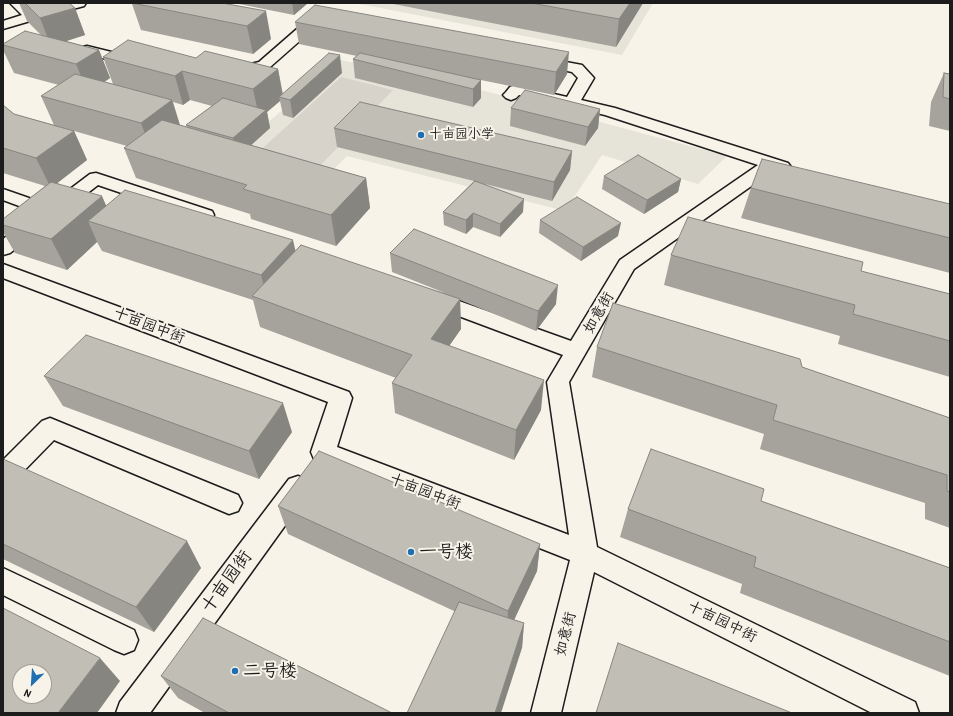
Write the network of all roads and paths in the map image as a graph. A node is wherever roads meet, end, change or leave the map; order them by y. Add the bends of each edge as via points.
1 (17, 3) edge
2 (79, 3) edge
3 (32, 16) junction
4 (334, 21) edge
5 (3, 25) edge
6 (87, 50) edge
7 (522, 58) edge
8 (147, 64) edge
9 (218, 68) edge
10 (511, 95) dead end
11 (571, 103) junction
12 (771, 164) junction
13 (801, 173) edge
14 (3, 194) edge
15 (52, 212) junction
16 (224, 222) edge
17 (3, 249) edge
18 (3, 271) edge
19 (412, 290) edge
20 (576, 351) junction
21 (323, 452) junction
22 (3, 476) edge
23 (229, 503) dead end
24 (585, 554) junction
25 (3, 580) edge
26 (124, 640) dead end
27 (131, 713) edge
28 (546, 713) edge
29 (904, 713) edge

1 - 3 street
2 - 3 street
3 - 5 street
4 - 9 street via 318,18 264,65 242,70
6 - 8 street
7 - 11 street via 577,68 586,78
10 - 11 street via 515,90
11 - 12 street via 609,111
12 - 13 street
12 - 20 street, 如意街 via 627,265
14 - 15 street
15 - 16 street via 96,178
15 - 17 street
18 - 21 street, 十亩园中街 via 341,398
19 - 20 street
20 - 24 street, 如意街 via 558,382
21 - 24 street, 十亩园中街
21 - 27 street, 十亩园街
22 - 23 street via 50,428
24 - 28 street, 如意街
24 - 29 street, 十亩园中街
25 - 26 street

